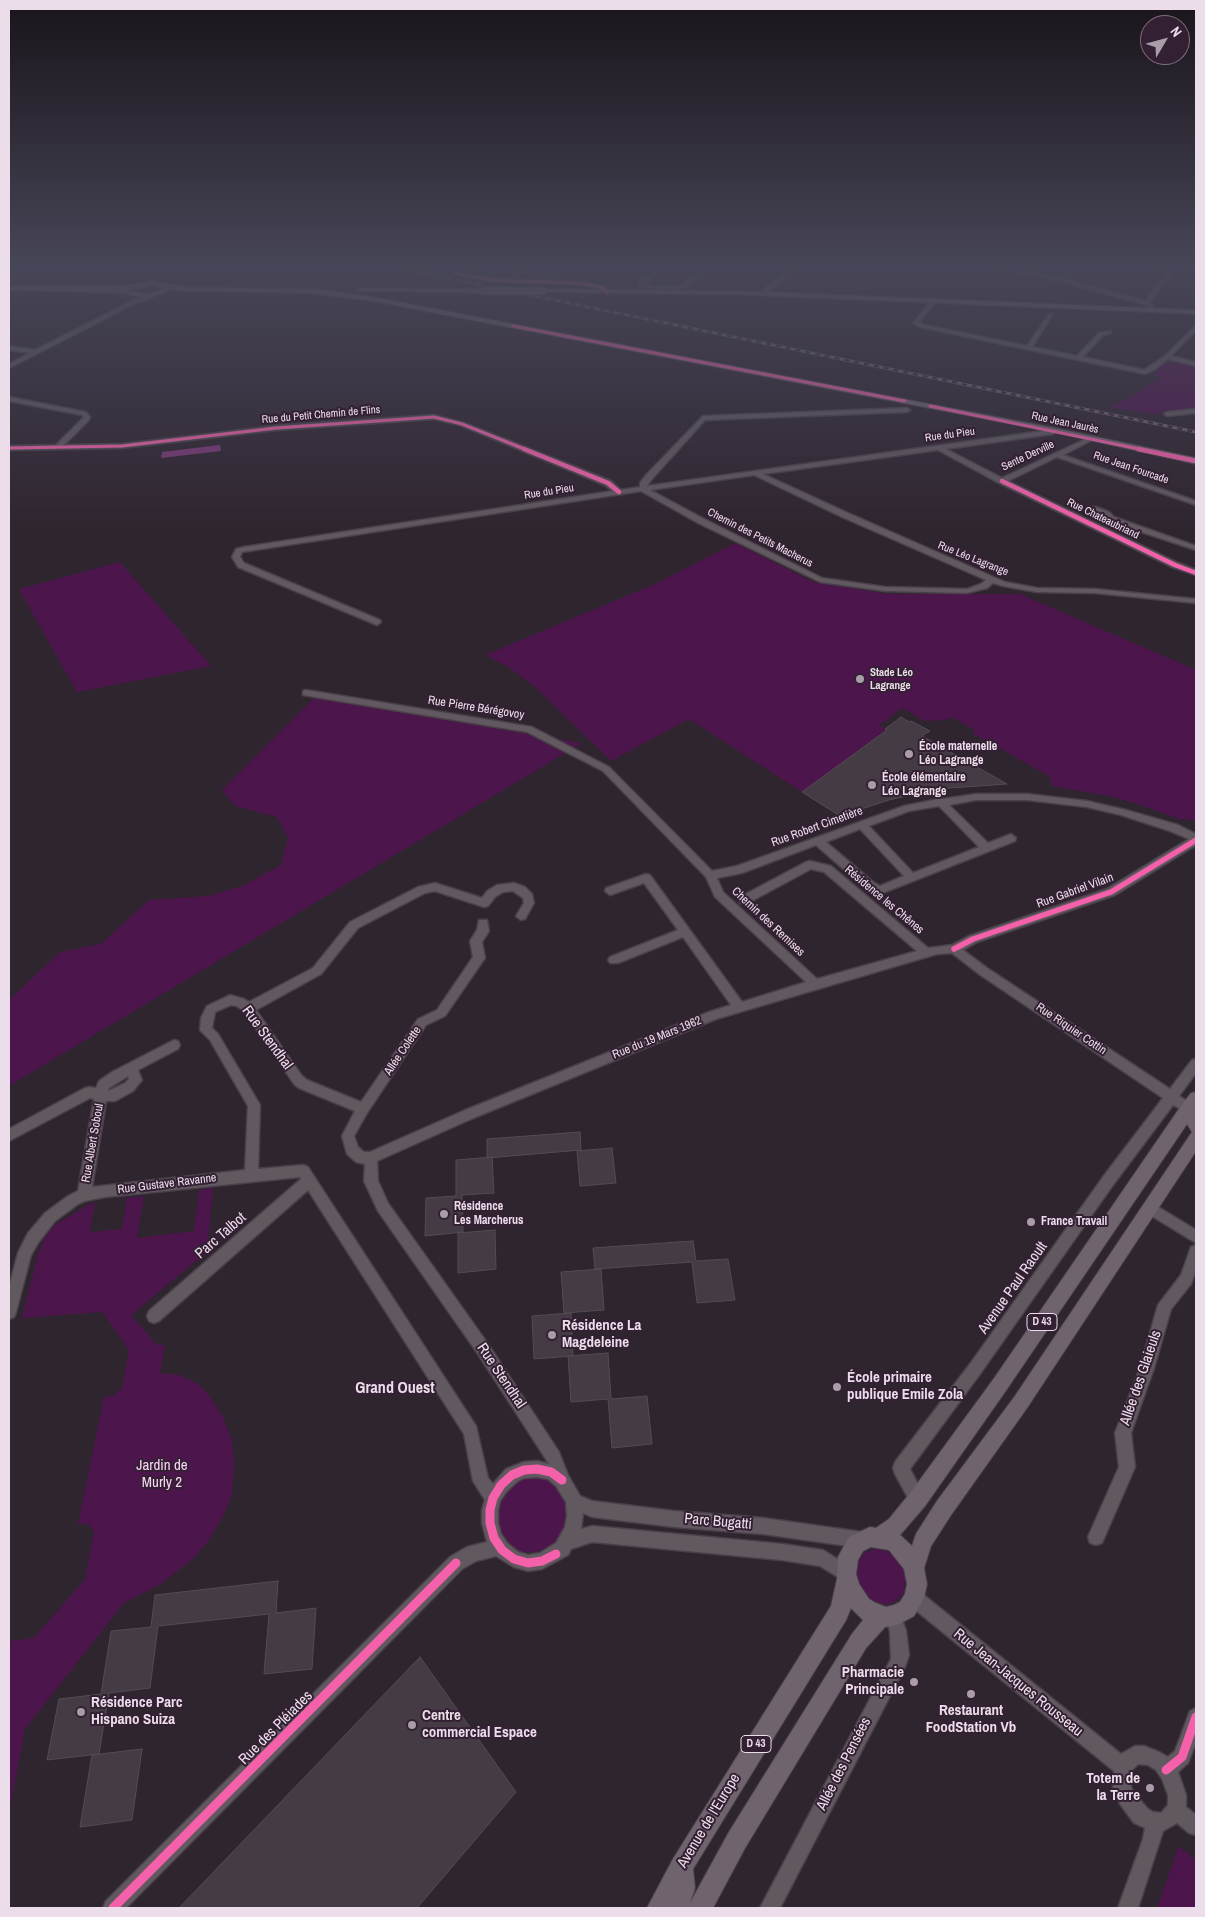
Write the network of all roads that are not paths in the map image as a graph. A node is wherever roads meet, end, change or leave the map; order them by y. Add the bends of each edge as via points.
1 (31, 354) edge
2 (651, 354) edge
3 (1060, 354) edge
4 (1081, 354) edge
5 (1169, 354) edge
6 (1167, 357) junction
7 (1078, 358) junction
8 (1196, 364) edge
9 (9, 366) edge
10 (9, 399) edge
11 (909, 406) junction
12 (1196, 411) edge
13 (1167, 414) dead end
14 (1054, 430) junction
15 (1092, 438) junction
16 (9, 448) edge
17 (57, 448) junction
18 (939, 448) junction
19 (1057, 455) junction
20 (1196, 460) edge
21 (757, 474) junction
22 (1002, 481) junction
23 (643, 489) junction
24 (619, 492) junction
25 (1196, 503) edge
26 (1093, 509) dead end
27 (1196, 548) edge
28 (1196, 573) edge
29 (991, 580) junction
30 (1196, 601) edge
31 (377, 622) dead end
32 (306, 693) dead end
33 (939, 801) junction
34 (861, 824) junction
35 (1010, 838) dead end
36 (1196, 839) edge
37 (817, 840) junction
38 (986, 848) junction
39 (710, 875) junction
40 (911, 877) junction
41 (610, 891) dead end
42 (744, 900) dead end
43 (521, 916) dead end
44 (483, 923) dead end
45 (685, 932) junction
46 (954, 949) junction
47 (926, 953) junction
48 (614, 960) dead end
49 (814, 984) junction
50 (739, 1007) junction
51 (248, 1008) junction
52 (174, 1045) dead end
53 (1196, 1064) edge
54 (101, 1095) junction
55 (1170, 1096) junction
56 (1194, 1105) edge
57 (363, 1110) junction
58 (1196, 1127) edge
59 (9, 1135) edge
60 (1196, 1138) edge
61 (371, 1158) junction
62 (250, 1175) junction
63 (309, 1180) junction
64 (1140, 1182) junction
65 (84, 1195) junction
66 (1124, 1204) junction
67 (1150, 1208) junction
68 (1196, 1237) edge
69 (1196, 1252) edge
70 (9, 1312) edge
71 (154, 1316) dead end
72 (562, 1480) junction
73 (493, 1498) junction
74 (918, 1499) junction
75 (574, 1502) junction
76 (1096, 1537) dead end
77 (871, 1538) junction
78 (567, 1542) junction
79 (500, 1547) junction
80 (914, 1568) junction
81 (846, 1577) junction
82 (914, 1598) junction
83 (886, 1616) junction
84 (1196, 1717) edge
85 (1123, 1767) junction
86 (1166, 1770) junction
87 (1175, 1810) junction
88 (1155, 1822) junction
89 (1196, 1826) edge
90 (681, 1867) junction
91 (113, 1908) edge
92 (659, 1908) edge
93 (677, 1908) edge
94 (700, 1908) edge
95 (770, 1908) edge
96 (1128, 1908) edge

1 - 9 street
2 - 11 main road, Rue Jean Jaurès
3 - 7 street
4 - 7 street
5 - 6 street
6 - 7 street via 1145,372
6 - 8 street
10 - 17 street via 87,417
11 - 14 main road, Rue Jean Jaurès via 922,405
11 - 23 street via 703,418 649,477
12 - 13 street
14 - 15 main road, Rue Jean Jaurès
14 - 18 street, Rue du Pieu
15 - 19 street, Sente Derville
15 - 20 main road, Rue Jean Jaurès
16 - 17 street, Rue du Petit Chemin de Flins
17 - 24 street, Rue du Petit Chemin de Flins via 127,446 276,428 441,417 612,484
18 - 21 street, Rue du Pieu
18 - 22 street, Rue Chateaubriand
19 - 22 street, Sente Derville
19 - 25 street, Rue Jean Fourcade
21 - 23 street, Rue du Pieu
21 - 29 street, Rue Léo Lagrange
22 - 28 street, Rue Chateaubriand
23 - 24 street, Rue du Pieu
23 - 29 street, Chemin des Petits Macherus via 820,580 885,589 967,591 984,586
24 - 31 street, Rue du Pieu via 244,549 236,557 241,565
26 - 27 street via 1111,519
29 - 30 street, Rue Léo Lagrange via 1037,590 1095,591
32 - 39 street, Rue Pierre Bérégovoy via 529,729 606,769
33 - 34 street, Rue Robert Cimetière
33 - 36 street, Rue Robert Cimetière via 1000,796 1072,802 1122,812 1174,828
33 - 38 street
34 - 37 street, Rue Robert Cimetière
34 - 40 street
35 - 38 street
36 - 46 street, Rue Gabriel Vilain via 1110,892 973,939
37 - 39 street, Rue Robert Cimetière via 738,870
37 - 40 street via 875,889 880,890
38 - 40 street
39 - 49 street, Chemin des Remises via 719,894
41 - 45 street via 646,878
42 - 47 street, Résidence les Chênes via 810,864 826,869
43 - 51 street via 528,897 514,888 501,888 484,904 435,887 422,890 354,925 316,971
44 - 57 street, Allée Colette via 483,931 476,941 479,958 441,1013 422,1022
45 - 48 street
45 - 50 street
46 - 47 street, Rue du 19 Mars 1962
46 - 55 street, Rue Riquier Cottin
47 - 49 street, Rue du 19 Mars 1962
49 - 50 street, Rue du 19 Mars 1962
50 - 61 street, Rue du 19 Mars 1962 via 511,1097
51 - 57 street, Rue Stendhal via 298,1080
51 - 62 street, Rue Stendhal via 230,1000 219,1004 207,1018 206,1030 254,1105
52 - 54 street, Rue Albert Soboul via 103,1085
53 - 55 street
54 - 59 street, Rue Albert Soboul via 89,1092
54 - 65 street, Rue Albert Soboul
55 - 56 street, Rue Riquier Cottin
55 - 74 street, Avenue Paul Raoult via 1026,1300 901,1468
56 - 58 main road
56 - 64 main road, D 43
57 - 61 street via 350,1130 348,1142 355,1154
60 - 67 main road, D 43
61 - 72 street, Rue Stendhal via 372,1181 383,1208 483,1349 554,1457
62 - 63 street via 303,1171
62 - 65 street, Rue Gustave Ravanne
63 - 71 street, Parc Talbot
63 - 73 street via 471,1431 481,1481
64 - 66 main road, D 43
64 - 67 main road
65 - 70 street, Rue Albert Soboul via 50,1217 33,1238 25,1253
66 - 67 main road
66 - 74 main road, D 43
67 - 68 street
67 - 80 main road, D 43 via 1021,1402 944,1508 923,1542
69 - 76 street, Allée des Glaieuls via 1186,1279 1165,1306 1123,1434 1128,1468
72 - 73 street via 550,1472 524,1470 501,1485
72 - 75 street
73 - 79 street via 490,1523
74 - 77 main road, D 43 via 896,1526
75 - 77 street, Parc Bugatti via 592,1509 665,1518
75 - 78 street via 575,1516
77 - 80 main road via 896,1543 910,1558
77 - 81 main road via 851,1550
78 - 79 street via 556,1554 528,1563 514,1559
78 - 81 street, Parc Bugatti via 592,1534 782,1552 823,1558
79 - 91 street, Rue des Pléiades via 473,1553 456,1564
80 - 82 main road via 917,1584
81 - 83 main road via 855,1598 870,1612
81 - 90 main road, Avenue de l'Europe / D 43 via 842,1607
82 - 83 main road via 907,1609
82 - 85 street, Rue Jean-Jacques Rousseau
83 - 94 main road, D 43 via 869,1628 859,1641 747,1823
83 - 95 street, Allée des Pensées via 899,1641 899,1661
84 - 86 street via 1182,1757
85 - 86 street via 1135,1756 1144,1755
85 - 88 street via 1122,1787 1126,1798 1140,1816
86 - 87 street via 1178,1795
87 - 88 street via 1167,1820
87 - 89 street
88 - 96 street
90 - 92 main road, Avenue de l'Europe / D 43
90 - 93 main road via 683,1888

